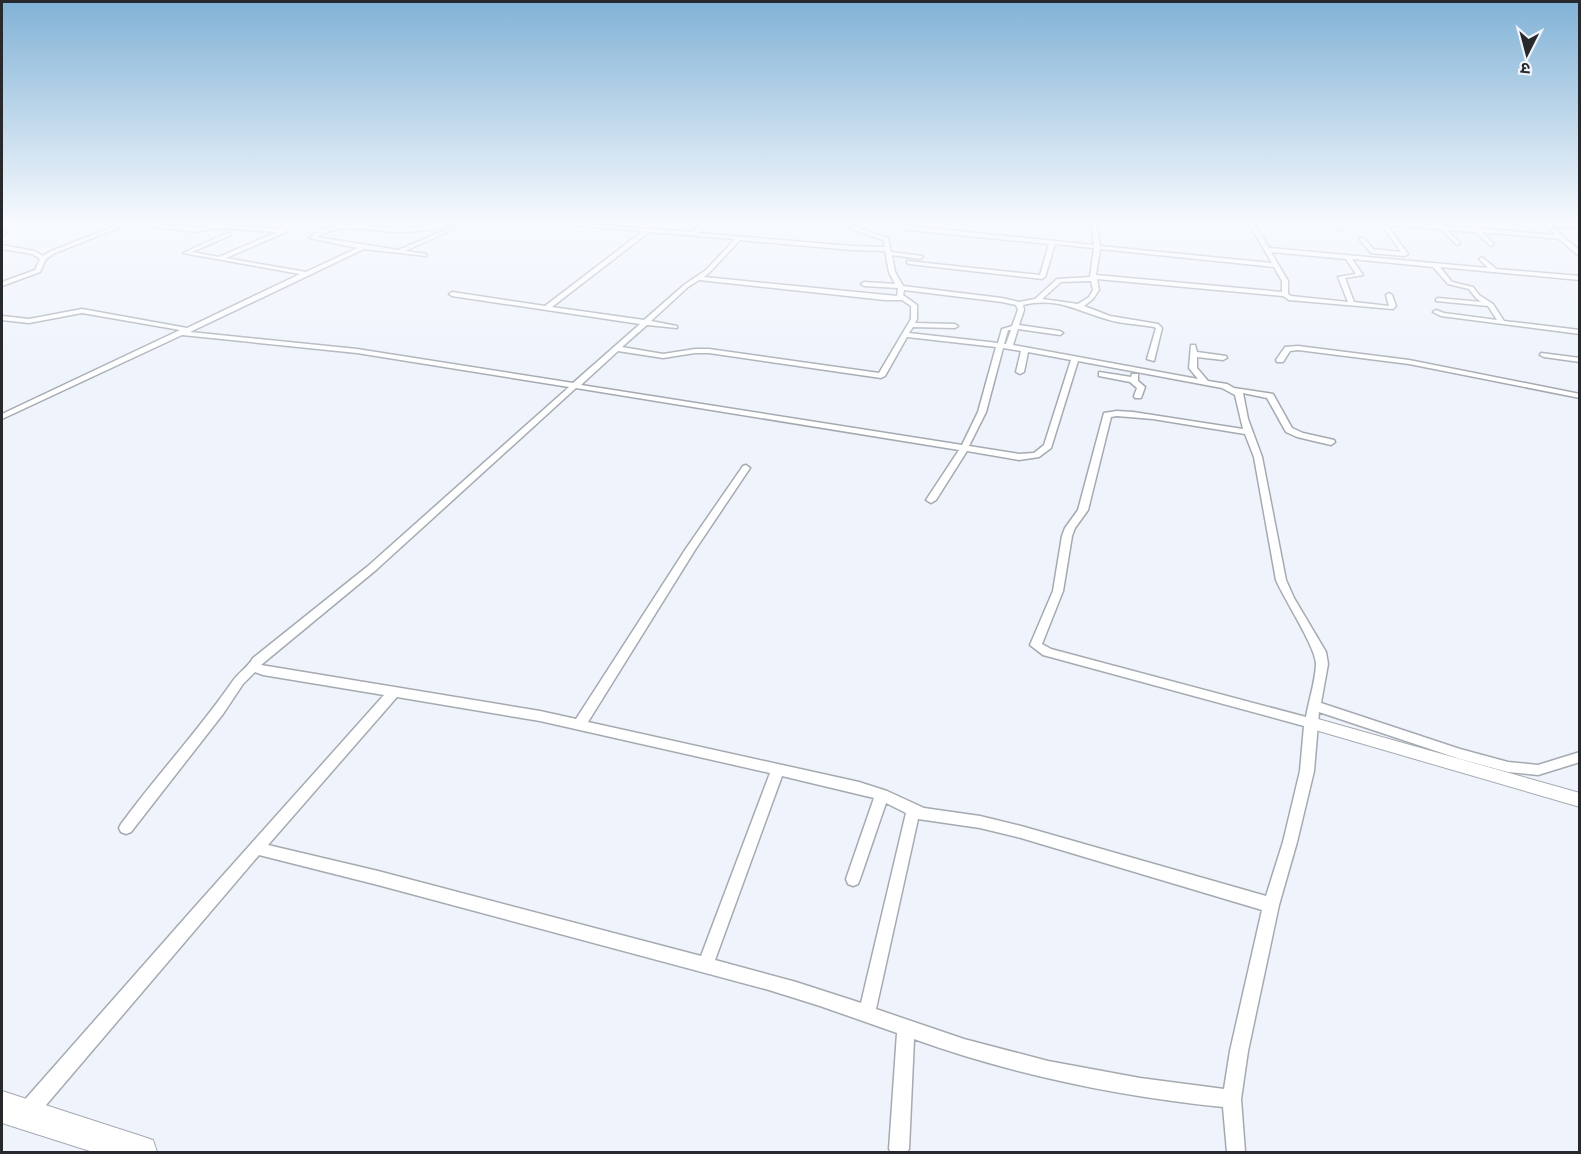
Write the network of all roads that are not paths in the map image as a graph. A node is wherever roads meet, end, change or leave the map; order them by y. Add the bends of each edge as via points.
1 (26, 276) edge
2 (304, 276) edge
3 (588, 276) edge
4 (702, 276) edge
5 (896, 276) edge
6 (1025, 276) edge
7 (1044, 276) edge
8 (1282, 276) edge
9 (1352, 276) edge
10 (1444, 276) edge
11 (1557, 276) edge
12 (698, 278) junction
13 (1093, 278) junction
14 (1580, 278) edge
15 (2, 284) edge
16 (864, 284) dead end
17 (901, 291) junction
18 (452, 294) dead end
19 (1286, 294) junction
20 (1389, 295) dead end
21 (1037, 300) junction
22 (1438, 300) dead end
23 (1018, 304) junction
24 (1352, 305) junction
25 (1491, 305) junction
26 (1080, 306) junction
27 (546, 308) junction
28 (1436, 312) dead end
29 (2, 318) edge
30 (1501, 321) junction
31 (645, 323) junction
32 (911, 325) junction
33 (955, 326) dead end
34 (675, 327) dead end
35 (1016, 327) junction
36 (186, 332) junction
37 (1580, 332) edge
38 (1060, 333) dead end
39 (906, 335) junction
40 (1005, 346) junction
41 (615, 348) junction
42 (1025, 350) junction
43 (1544, 355) dead end
44 (1223, 358) dead end
45 (1075, 359) junction
46 (1151, 359) dead end
47 (1280, 360) dead end
48 (1580, 360) edge
49 (1020, 372) dead end
50 (1102, 374) dead end
51 (1135, 375) junction
52 (1205, 382) junction
53 (572, 386) junction
54 (1236, 390) junction
55 (1138, 396) dead end
56 (1580, 396) edge
57 (2, 417) edge
58 (1249, 432) junction
59 (1331, 442) dead end
60 (963, 448) junction
61 (746, 468) dead end
62 (931, 500) dead end
63 (254, 667) junction
64 (394, 692) junction
65 (1313, 715) junction
66 (580, 724) junction
67 (1580, 757) edge
68 (778, 770) junction
69 (882, 795) junction
70 (1580, 800) edge
71 (913, 811) junction
72 (126, 828) dead end
73 (256, 848) junction
74 (853, 879) dead end
75 (1271, 905) junction
76 (705, 963) junction
77 (867, 1013) junction
78 (906, 1026) junction
79 (1232, 1099) junction
80 (14, 1110) edge
81 (899, 1149) dead end
82 (141, 1152) edge
83 (1236, 1152) edge

1 - 15 street
2 - 36 street
3 - 27 street
4 - 12 street
5 - 17 street
6 - 7 street
8 - 19 street
9 - 24 street via 1341,277
10 - 25 street via 1450,283 1470,287
11 - 14 street
12 - 17 street via 885,298
12 - 31 street
13 - 19 street
13 - 21 street via 1057,281
13 - 26 street via 1095,293
16 - 17 street
17 - 23 street
17 - 32 street via 915,308
18 - 27 street
19 - 24 street via 1291,299
20 - 24 street via 1391,308
21 - 23 street
21 - 26 street
22 - 25 street
23 - 35 street via 1021,310
25 - 30 street
26 - 46 street via 1109,318 1158,326
27 - 31 street
28 - 30 street
29 - 36 street via 29,321 82,311
30 - 37 street
31 - 34 street
31 - 41 street
32 - 33 street
32 - 39 street
35 - 38 street
35 - 40 street
36 - 53 street via 357,351
36 - 57 street
39 - 40 street
39 - 41 street via 885,372 878,376 709,351 663,356
40 - 42 street
40 - 60 street via 986,403
41 - 53 street
42 - 45 street
42 - 49 street
43 - 48 street
44 - 52 street via 1193,350 1193,368
45 - 51 street
45 - 60 street via 1050,442 1043,451 1019,457
47 - 56 street via 1292,348 1356,355 1433,366
50 - 51 street
51 - 52 street
51 - 55 street via 1141,387
52 - 54 street
53 - 60 street
53 - 63 street via 372,568
54 - 58 street
54 - 59 street via 1270,396 1289,430
58 - 65 street via 1258,457 1281,580 1320,652 1322,664
58 - 65 street via 1107,415 1083,510 1067,536 1055,602 1036,645 1047,652
60 - 62 street
61 - 66 street
63 - 64 street
63 - 72 street via 241,678
64 - 66 street
64 - 73 street
65 - 67 street via 1508,767 1548,768
65 - 70 street
65 - 75 street via 1307,771
66 - 68 street
68 - 69 street
68 - 76 street
69 - 71 street
69 - 74 street
71 - 75 street via 1021,832
71 - 77 street
73 - 76 street
73 - 80 street
75 - 79 street
76 - 77 street
77 - 78 street
78 - 79 street via 987,1055 1096,1080
78 - 81 street
79 - 83 street
80 - 82 highway

